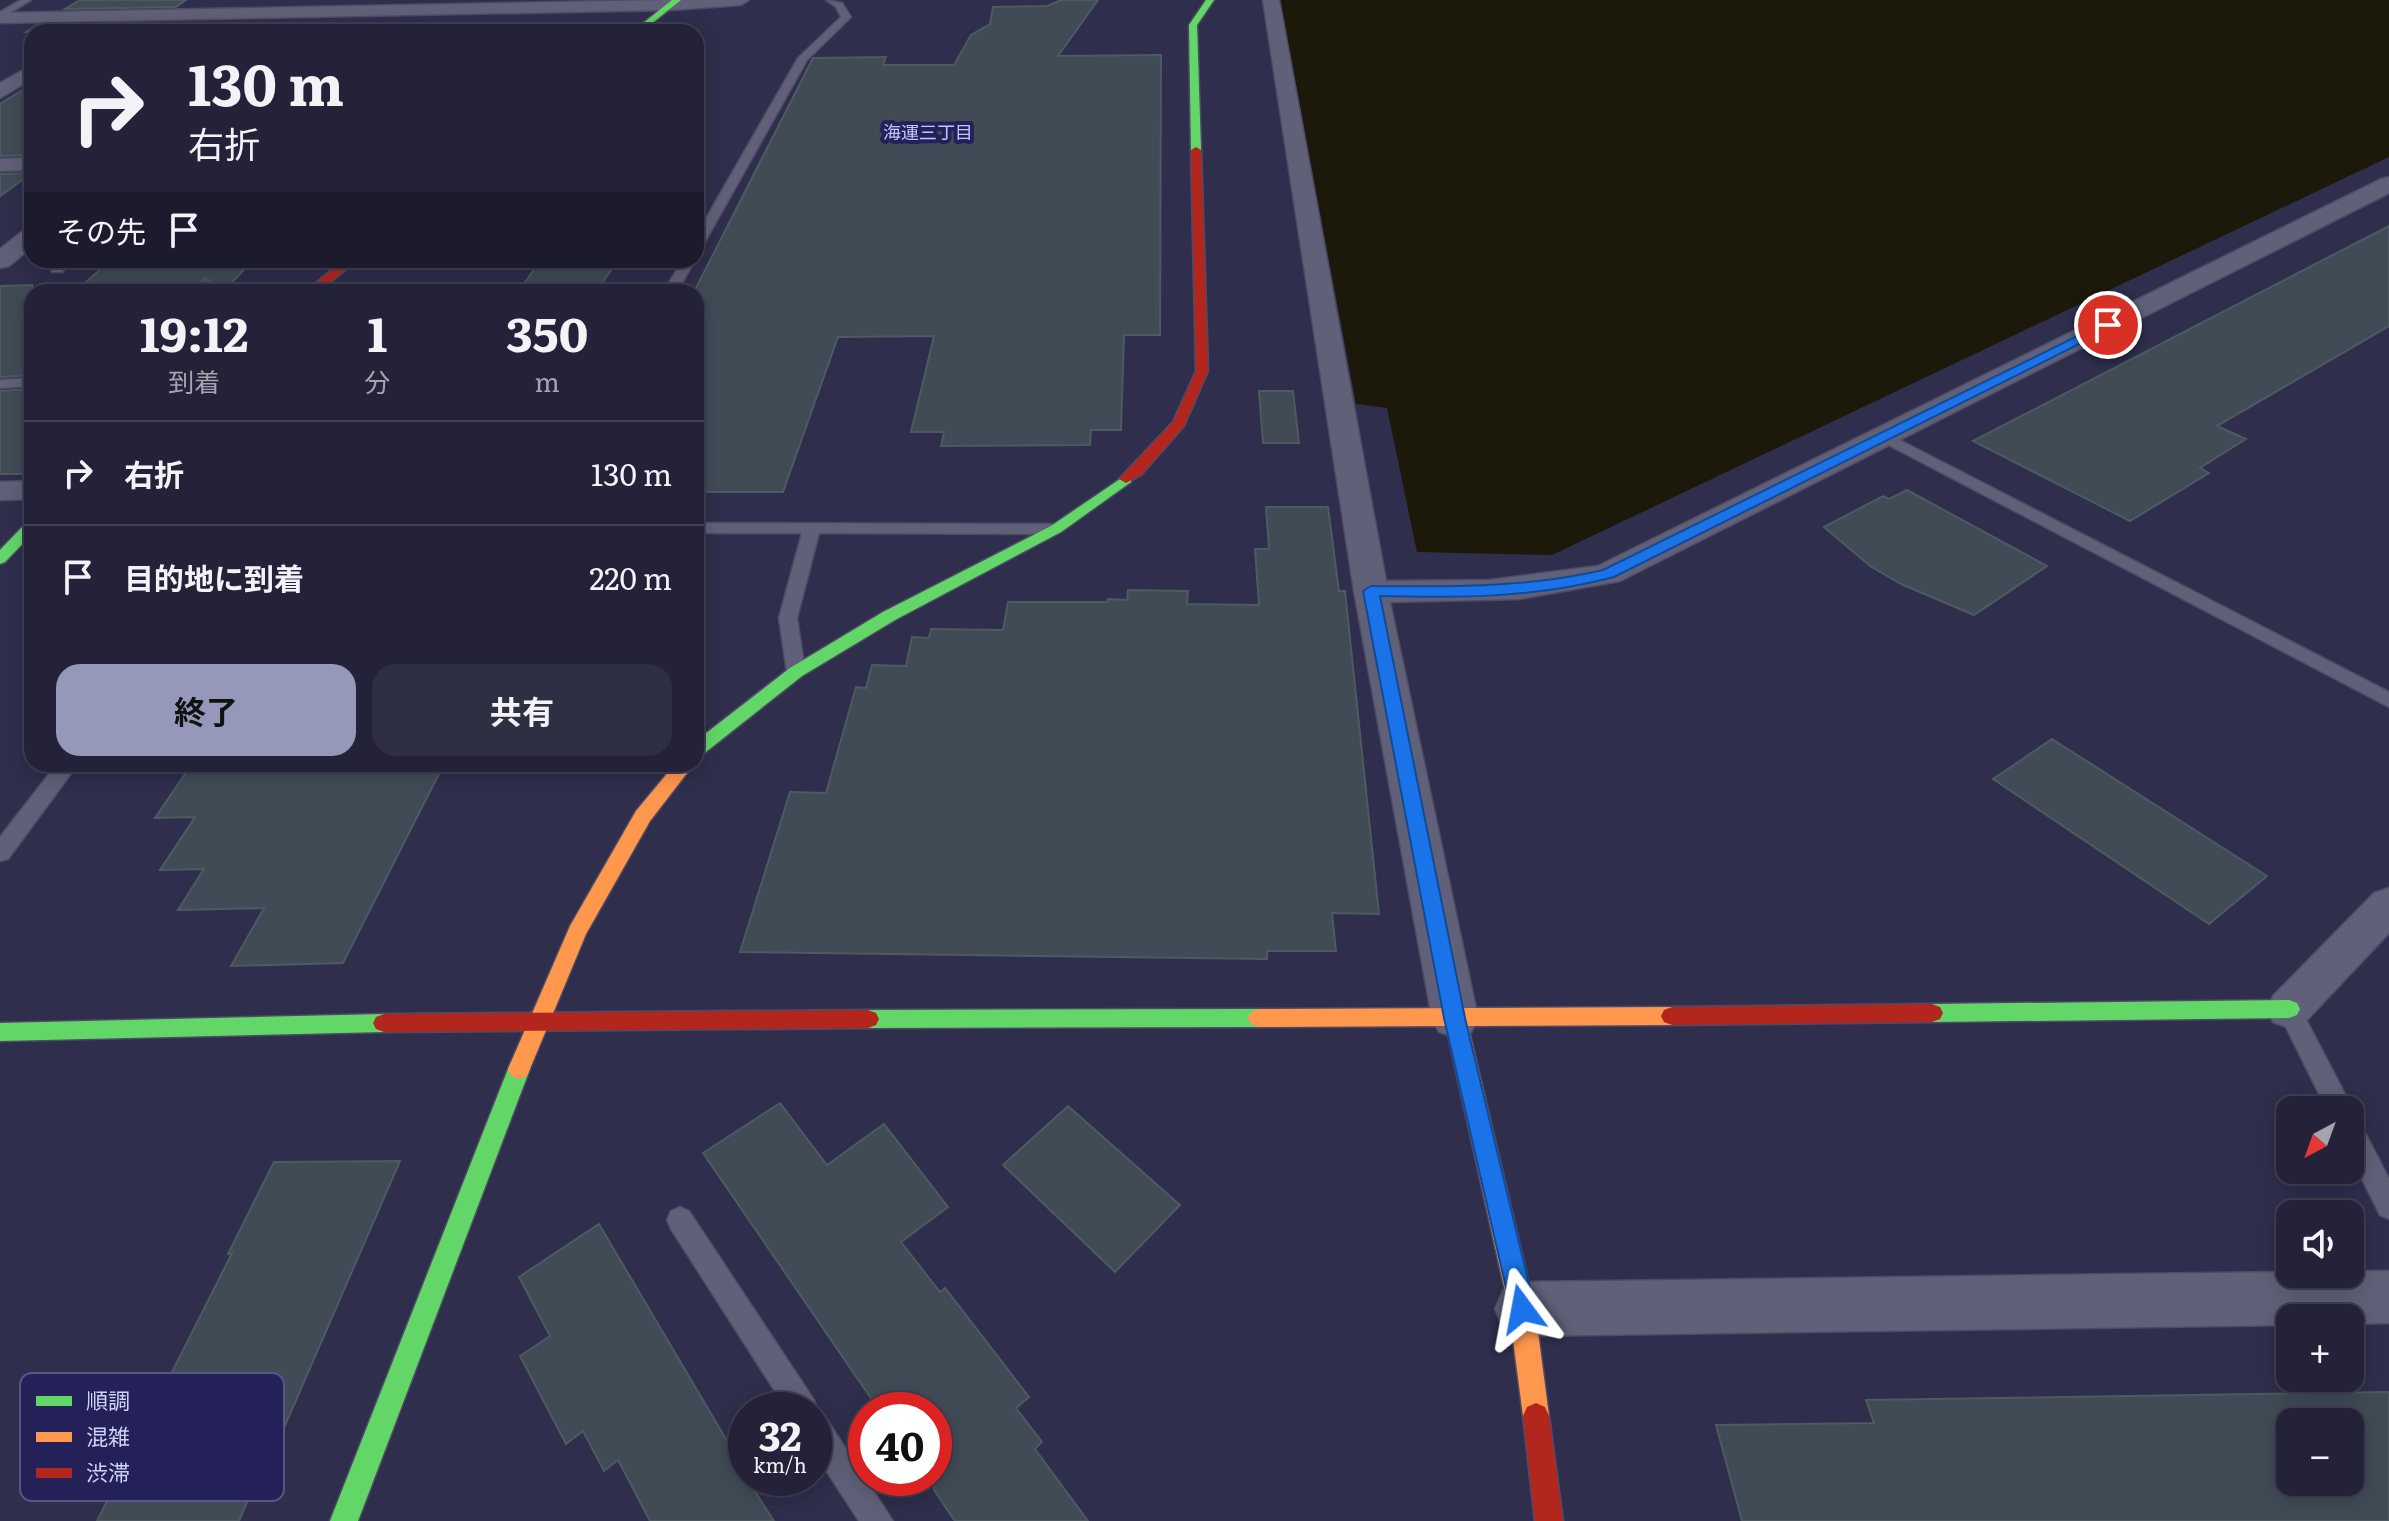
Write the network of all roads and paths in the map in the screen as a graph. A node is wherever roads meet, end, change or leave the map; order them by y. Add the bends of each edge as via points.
1 (27, 0) edge
2 (147, 0) edge
3 (328, 0) edge
4 (741, 0) edge
5 (830, 0) edge
6 (1210, 0) edge
7 (1271, 0) edge
8 (674, 2) edge
9 (310, 14) junction
10 (120, 16) junction
11 (0, 17) edge
12 (107, 24) edge
13 (297, 24) edge
14 (646, 24) edge
15 (24, 76) edge
16 (0, 92) edge
17 (24, 164) edge
18 (0, 165) edge
19 (2389, 184) edge
20 (704, 233) edge
21 (24, 242) edge
22 (0, 261) edge
23 (341, 268) edge
24 (321, 284) edge
25 (24, 382) edge
26 (0, 384) edge
27 (1884, 437) junction
28 (24, 490) edge
29 (0, 491) edge
30 (704, 528) edge
31 (812, 528) junction
32 (1056, 529) junction
33 (24, 534) edge
34 (0, 559) edge
35 (1371, 591) junction
36 (796, 672) junction
37 (2389, 700) edge
38 (704, 744) edge
39 (62, 772) edge
40 (679, 772) edge
41 (0, 853) edge
42 (2389, 905) edge
43 (2289, 1009) junction
44 (1455, 1018) junction
45 (538, 1020) junction
46 (0, 1032) edge
47 (2333, 1096) edge
48 (2364, 1157) edge
49 (2389, 1206) edge
50 (680, 1220) dead end
51 (2389, 1297) edge
52 (1522, 1309) junction
53 (792, 1392) edge
54 (832, 1452) edge
55 (344, 1521) edge
56 (877, 1521) edge
57 (1549, 1521) edge

1 - 11 lane
2 - 10 street
3 - 9 street
4 - 8 street
5 - 20 lane via 846,17 803,58
6 - 32 street via 1193,25 1202,371 1179,423 1136,472
7 - 35 street
8 - 9 street
8 - 14 street
9 - 10 street
9 - 13 street
10 - 11 street
10 - 12 street
15 - 16 street
17 - 18 street
19 - 27 street
21 - 22 street
23 - 24 street
25 - 26 lane
27 - 35 street via 1608,574 1555,587
27 - 37 lane
28 - 29 street
30 - 31 lane
31 - 32 lane
31 - 36 lane via 788,618
32 - 36 street via 889,616
33 - 34 street
35 - 44 street
36 - 38 street
39 - 41 lane
40 - 45 street via 636,829 577,932
42 - 43 street
43 - 44 street
43 - 47 lane
44 - 45 street
44 - 52 street
45 - 46 street
45 - 55 street
48 - 49 lane
50 - 53 lane
51 - 52 street
52 - 57 street
54 - 56 lane

